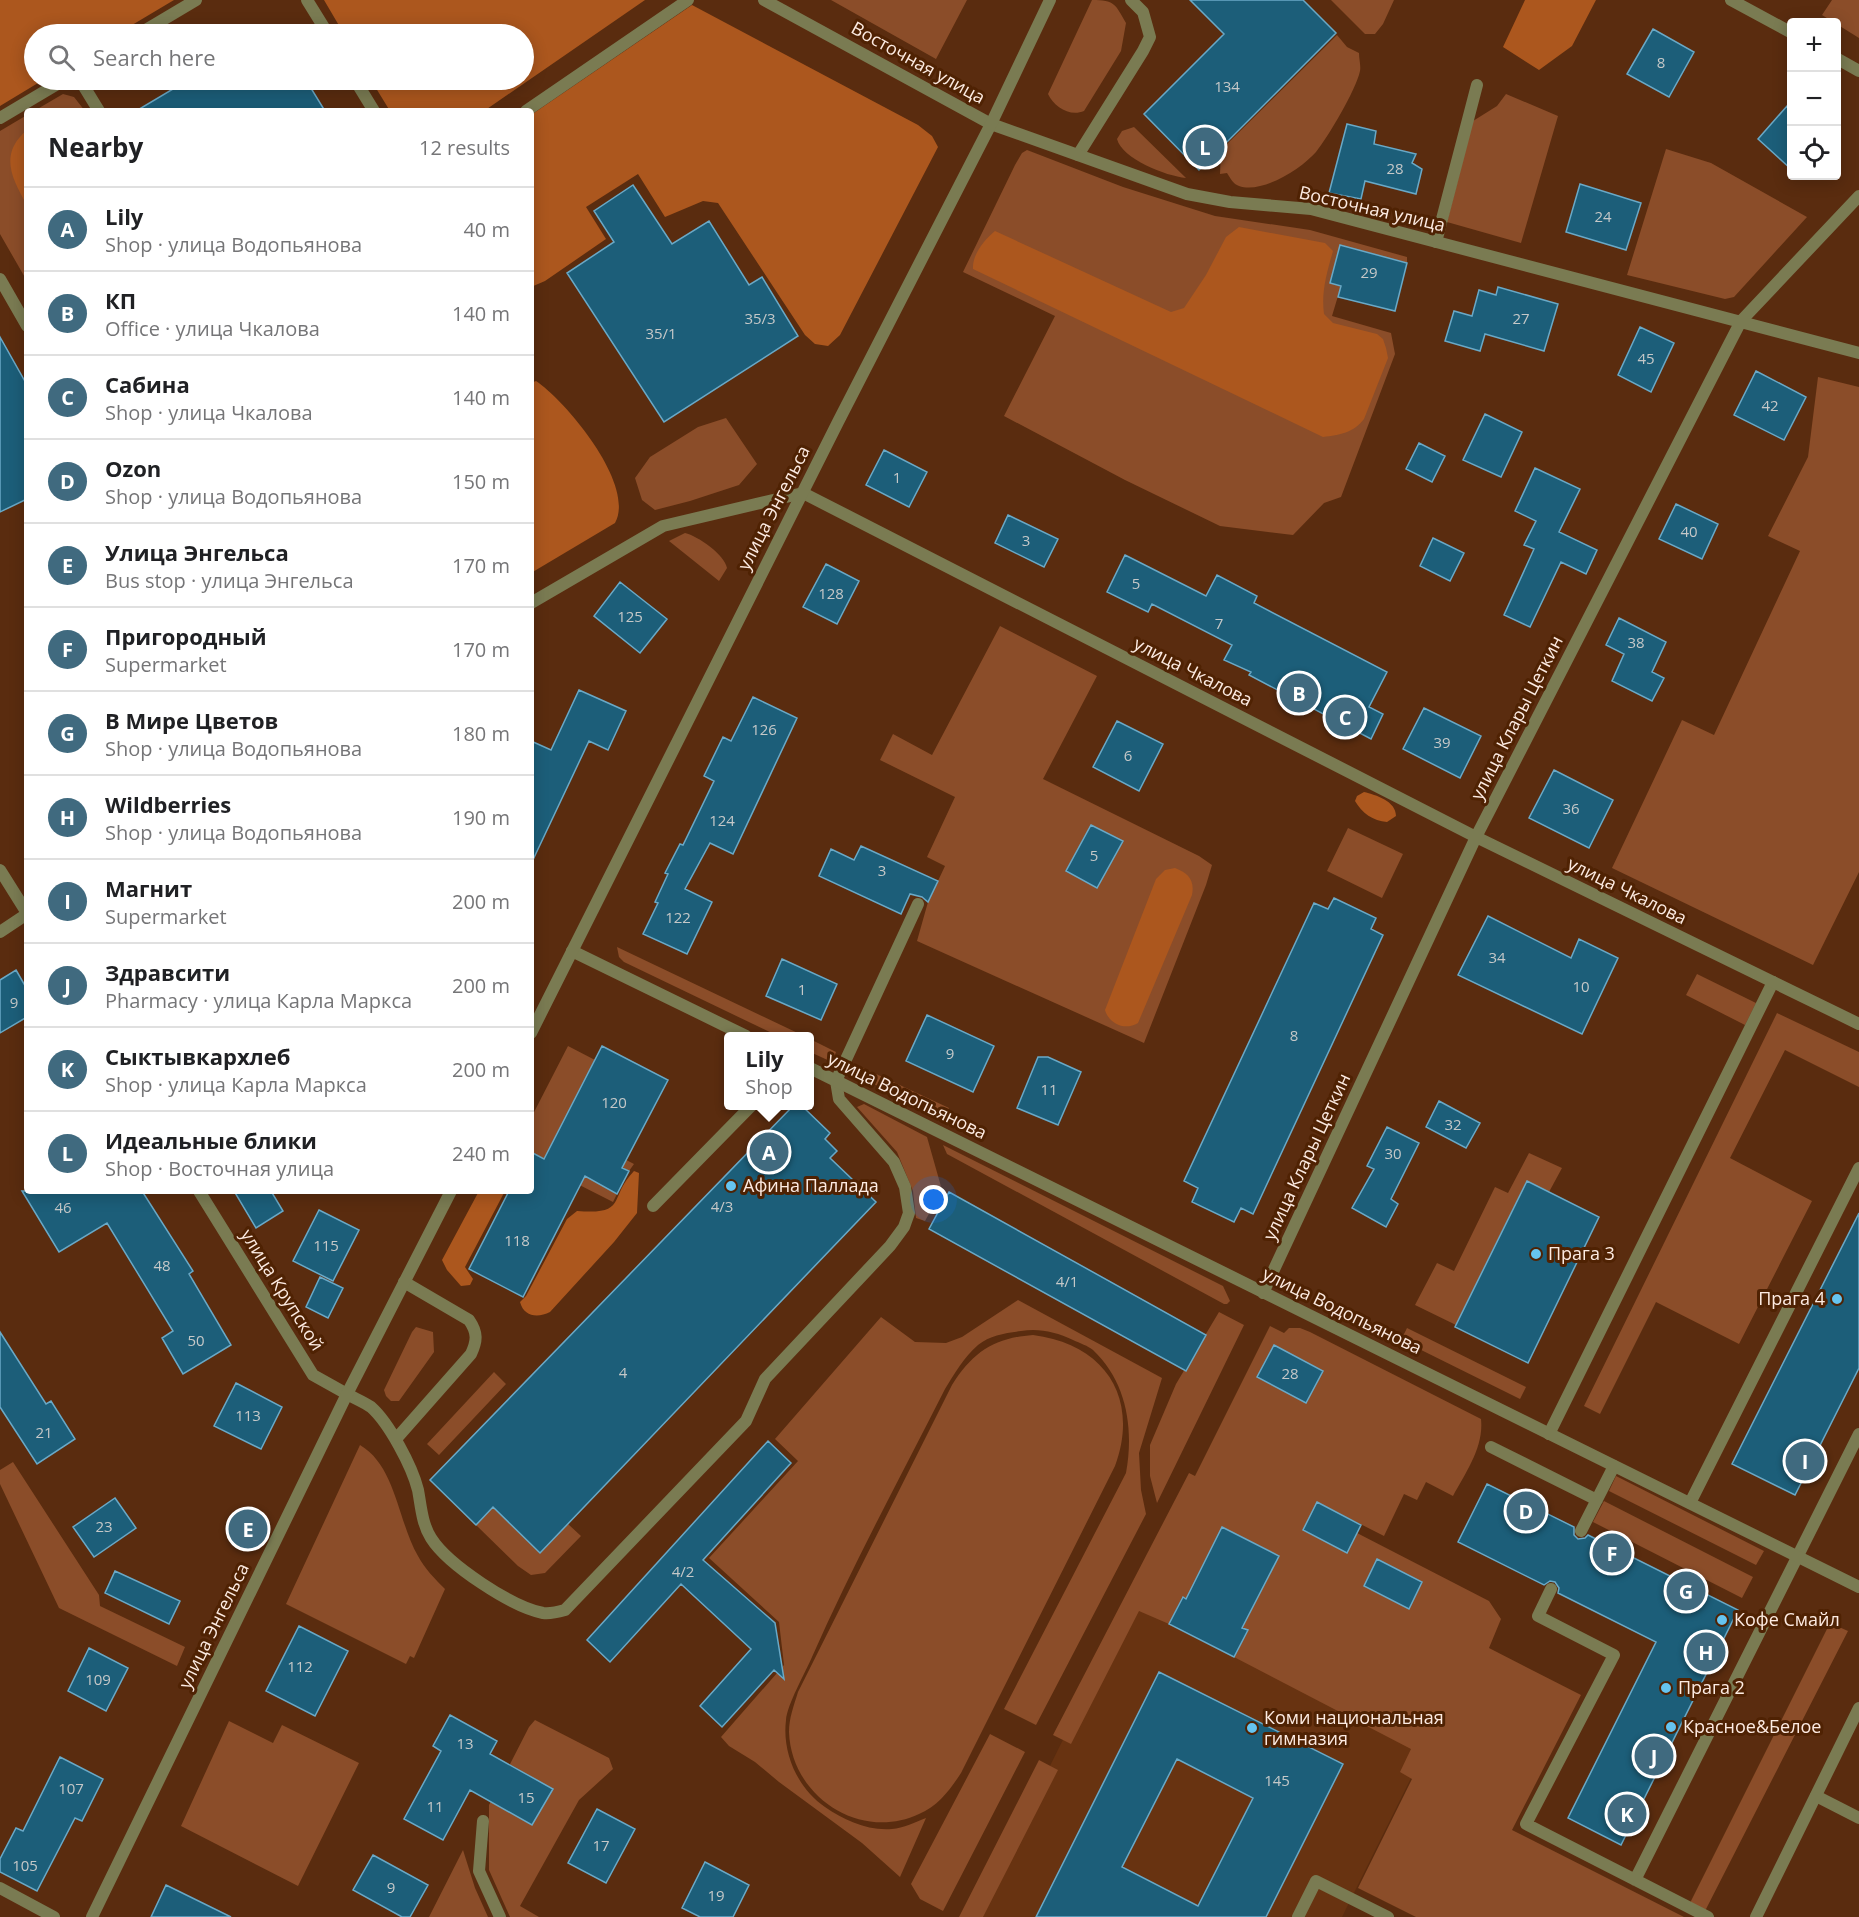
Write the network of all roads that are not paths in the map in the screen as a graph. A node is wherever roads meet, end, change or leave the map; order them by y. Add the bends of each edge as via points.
1 (196, 0) edge
2 (307, 0) edge
3 (688, 0) edge
4 (764, 0) edge
5 (1050, 0) edge
6 (1131, 0) edge
7 (1731, 0) edge
8 (156, 24) edge
9 (322, 24) edge
10 (1787, 31) edge
11 (1841, 61) edge
12 (1859, 71) edge
13 (1477, 85) dead end
14 (47, 90) edge
15 (86, 90) edge
16 (361, 90) edge
17 (97, 108) edge
18 (372, 108) edge
19 (530, 108) edge
20 (0, 118) edge
21 (991, 124) junction
22 (1078, 155) junction
23 (1859, 196) edge
24 (1436, 242) junction
25 (0, 279) edge
26 (24, 321) edge
27 (1741, 321) junction
28 (1859, 353) edge
29 (803, 493) junction
30 (534, 601) edge
31 (1476, 837) junction
32 (0, 870) edge
33 (918, 904) dead end
34 (24, 909) edge
35 (24, 916) edge
36 (0, 932) edge
37 (572, 951) junction
38 (1773, 982) junction
39 (1859, 1024) edge
40 (534, 1027) edge
41 (738, 1032) edge
42 (814, 1070) edge
43 (836, 1081) junction
44 (747, 1110) edge
45 (1859, 1168) edge
46 (201, 1194) edge
47 (449, 1194) edge
48 (653, 1206) dead end
49 (404, 1282) junction
50 (1263, 1293) junction
51 (347, 1394) junction
52 (1549, 1434) junction
53 (1859, 1434) edge
54 (396, 1439) junction
55 (1491, 1447) dead end
56 (1614, 1466) junction
57 (1597, 1500) junction
58 (1690, 1503) junction
59 (1581, 1531) dead end
60 (1797, 1557) junction
61 (1859, 1587) edge
62 (1551, 1589) dead end
63 (1859, 1708) edge
64 (1816, 1796) junction
65 (1859, 1818) edge
66 (483, 1821) dead end
67 (1635, 1880) junction
68 (0, 1888) edge
69 (54, 1917) edge
70 (92, 1917) edge
71 (500, 1917) edge
72 (1298, 1917) edge
73 (1388, 1917) edge
74 (1708, 1917) edge
75 (1756, 1917) edge

1 - 8 street
2 - 9 street
3 - 19 street
4 - 21 street, Восточная улица
5 - 21 street, улица Энгельса
6 - 22 street via 1143,12 1150,37
7 - 10 street
11 - 12 street
13 - 24 street
14 - 20 street
15 - 17 street
16 - 18 street
21 - 22 street, Восточная улица
21 - 29 street, улица Энгельса
22 - 24 street, Восточная улица via 1186,194 1311,209
23 - 27 street, улица Клары Цеткин
24 - 27 street, Восточная улица
25 - 26 street
27 - 28 street, Восточная улица
27 - 31 street, улица Клары Цеткин
29 - 30 street via 663,526
29 - 31 street, улица Чкалова
29 - 37 street, улица Энгельса
31 - 38 street, улица Чкалова
31 - 50 street, улица Клары Цеткин
32 - 34 street
33 - 43 street
35 - 36 street
37 - 40 street, улица Энгельса
37 - 41 street
38 - 39 street, улица Чкалова
38 - 52 street
42 - 43 street, улица Водопьянова
43 - 50 street, улица Водопьянова
43 - 54 street, улица Крупской via 839,1100 894,1162 908,1199 904,1227 765,1379 746,1421 566,1610 542,1613 511,1601 461,1569 431,1539 417,1485
44 - 48 street
45 - 58 street
46 - 51 street, улица Крупской via 313,1375
47 - 49 street, улица Энгельса
49 - 51 street, улица Энгельса
49 - 54 street via 469,1320 477,1340 471,1354
50 - 52 street, улица Водопьянова
51 - 54 street, улица Крупской via 371,1407
51 - 70 street, улица Энгельса
52 - 56 street, улица Водопьянова
53 - 60 street
55 - 57 street
56 - 57 street
56 - 58 street, улица Водопьянова
57 - 59 street
58 - 60 street, улица Водопьянова
60 - 61 street, улица Водопьянова
60 - 67 street
62 - 67 street via 1538,1616 1614,1655 1526,1824
63 - 64 street
64 - 65 street
64 - 75 street
66 - 71 street via 479,1871
67 - 74 street
68 - 69 street
72 - 73 street via 1316,1881

